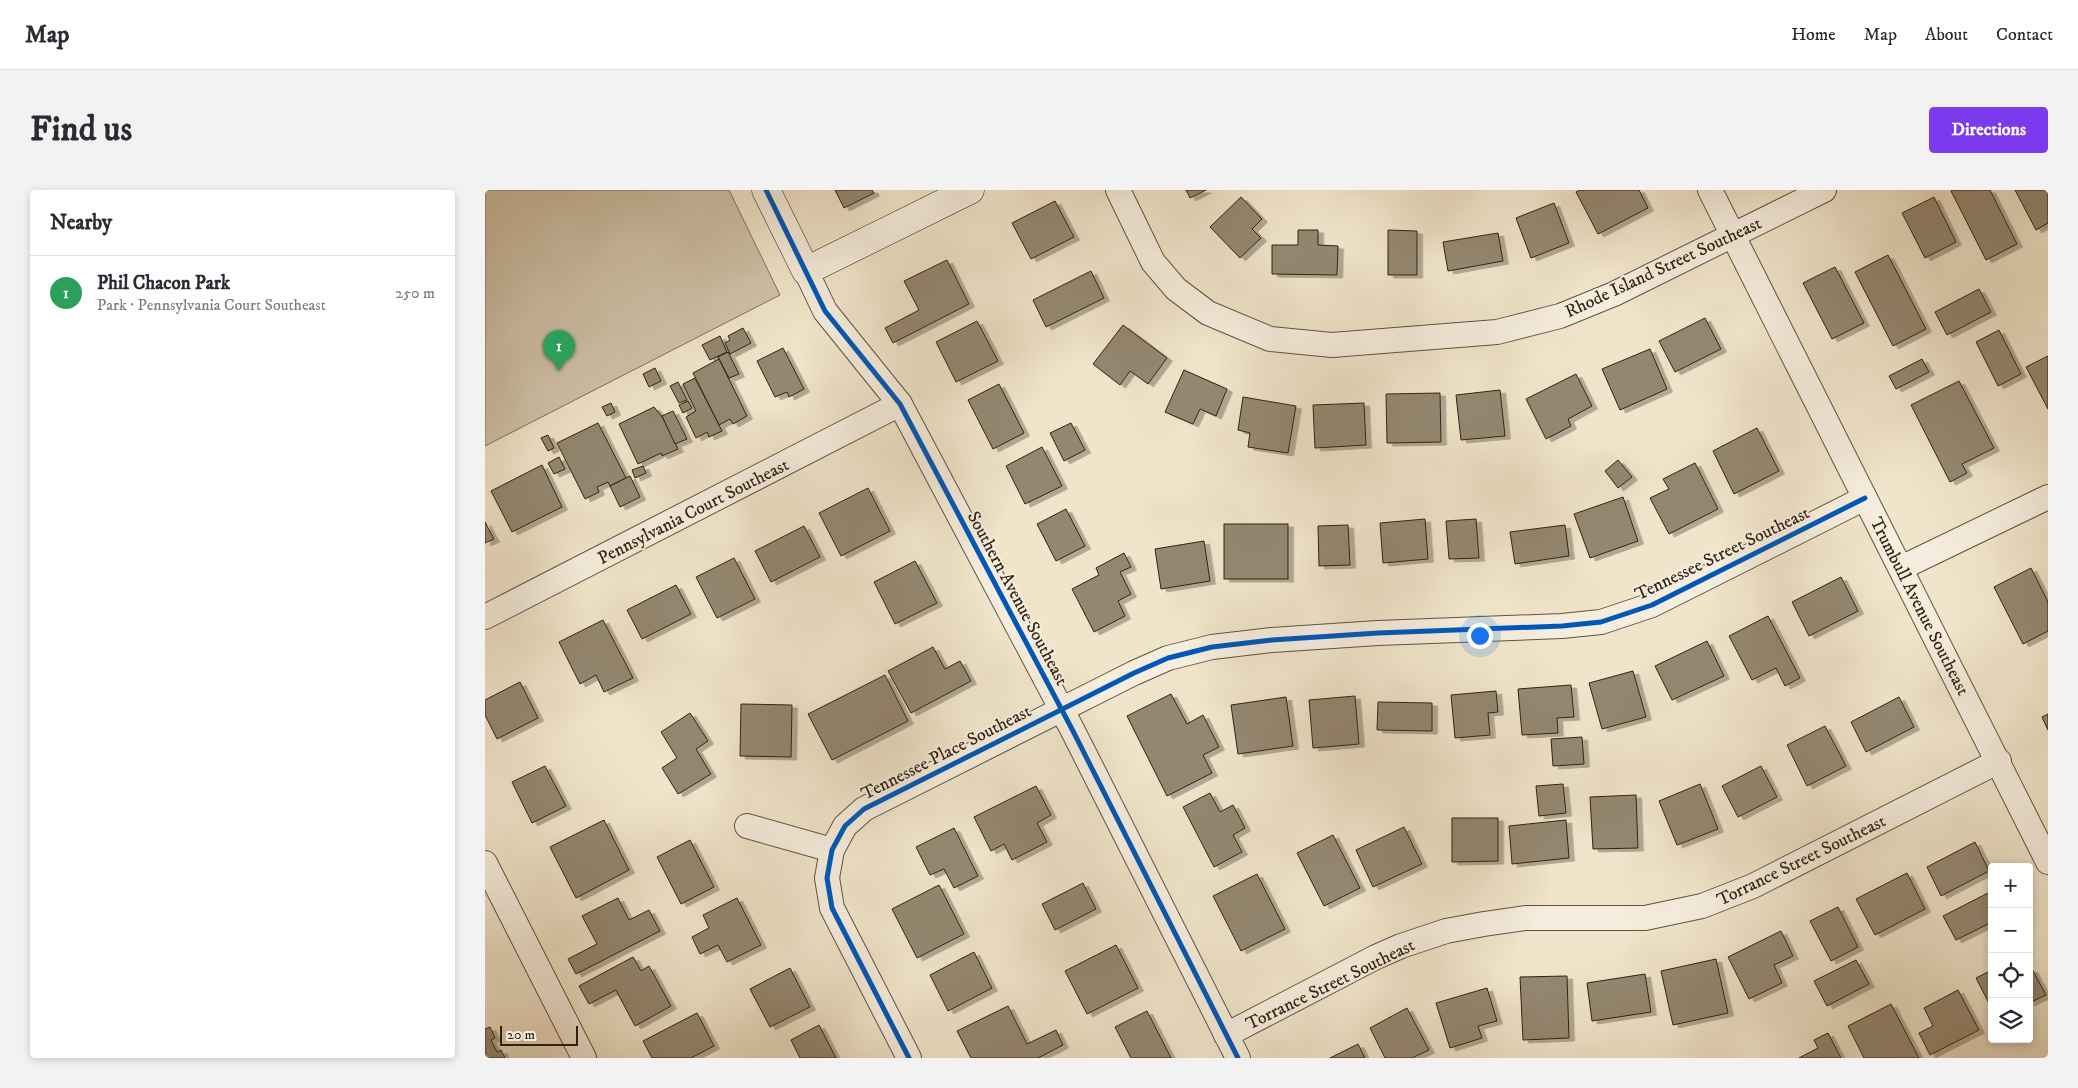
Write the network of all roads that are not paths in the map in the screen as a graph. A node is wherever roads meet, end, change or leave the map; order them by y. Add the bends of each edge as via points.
1 (766, 190) edge
2 (970, 190) edge
3 (1118, 190) edge
4 (1710, 190) edge
5 (1824, 190) edge
6 (1733, 235) junction
7 (805, 271) junction
8 (900, 404) junction
9 (2048, 497) edge
10 (1865, 498) junction
11 (1901, 568) junction
12 (485, 617) edge
13 (1061, 709) junction
14 (1999, 761) junction
15 (747, 826) dead end
16 (833, 850) junction
17 (2048, 862) edge
18 (485, 863) edge
19 (1226, 1035) junction
20 (584, 1058) edge
21 (909, 1058) edge
22 (1238, 1058) edge

1 - 7 street, Southern Avenue Southeast
2 - 7 street
3 - 6 street, Rhode Island Street Southeast via 1153,262 1176,289 1208,313 1271,339 1332,345 1497,332 1560,316 1614,294
4 - 6 street, Trumbull Avenue Southeast
5 - 6 street, Rhode Island Street Southeast
6 - 10 street, Trumbull Avenue Southeast
7 - 8 street, Southern Avenue Southeast via 825,311
8 - 12 street, Pennsylvania Court Southeast
8 - 13 street, Southern Avenue Southeast
9 - 11 street
10 - 11 street, Trumbull Avenue Southeast
10 - 13 street, Tennessee Street Southeast via 1652,605 1601,622 1359,634 1212,647 1168,658
11 - 14 street, Trumbull Avenue Southeast
13 - 16 street, Tennessee Place Southeast via 864,809 845,826
13 - 19 street, Southern Avenue Southeast
14 - 17 street, Trumbull Avenue Southeast
14 - 19 street, Torrance Street Southeast via 1753,886 1702,906 1645,918 1525,918 1446,931 1376,957
15 - 16 street
16 - 21 street, Tennessee Place Southeast via 827,878 832,908
18 - 20 street
19 - 22 street, Southern Avenue Southeast

